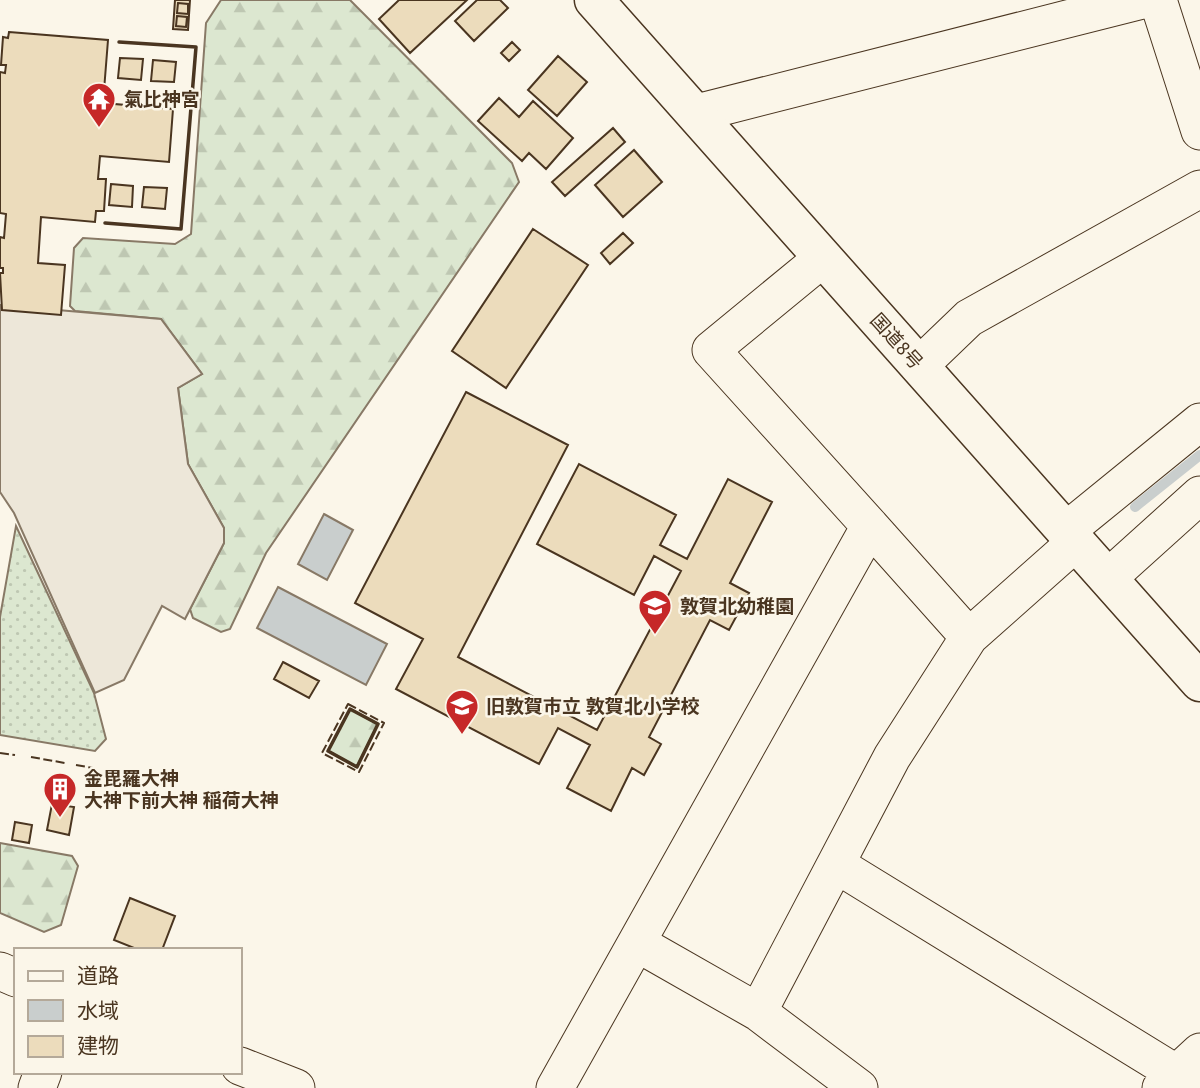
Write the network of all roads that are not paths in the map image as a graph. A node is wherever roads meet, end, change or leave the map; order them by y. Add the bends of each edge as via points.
1 (594, 0) edge
2 (1142, 0) edge
3 (1158, 0) edge
4 (697, 113) junction
5 (1200, 131) edge
6 (1200, 189) edge
7 (823, 258) junction
8 (919, 366) junction
9 (1200, 422) edge
10 (1200, 495) edge
11 (870, 526) junction
12 (1071, 537) junction
13 (1108, 578) junction
14 (969, 637) junction
15 (1200, 682) edge
16 (837, 865) junction
17 (638, 943) junction
18 (758, 1012) junction
19 (242, 1067) edge
20 (1182, 1076) edge
21 (296, 1088) edge
22 (555, 1088) edge
23 (859, 1088) edge

1 - 4 highway, 国道8号
2 - 4 street
3 - 5 street
4 - 7 highway, 国道8号
6 - 8 street via 969,318
7 - 8 highway, 国道8号
7 - 11 street via 711,350
8 - 12 highway, 国道8号
9 - 12 street
10 - 13 street
11 - 14 street
11 - 17 street
12 - 13 highway, 国道8号
12 - 14 street
13 - 15 highway, 国道8号
14 - 16 street via 892,757
16 - 18 street
16 - 20 street
17 - 18 street
17 - 22 street
18 - 23 street
19 - 21 street

